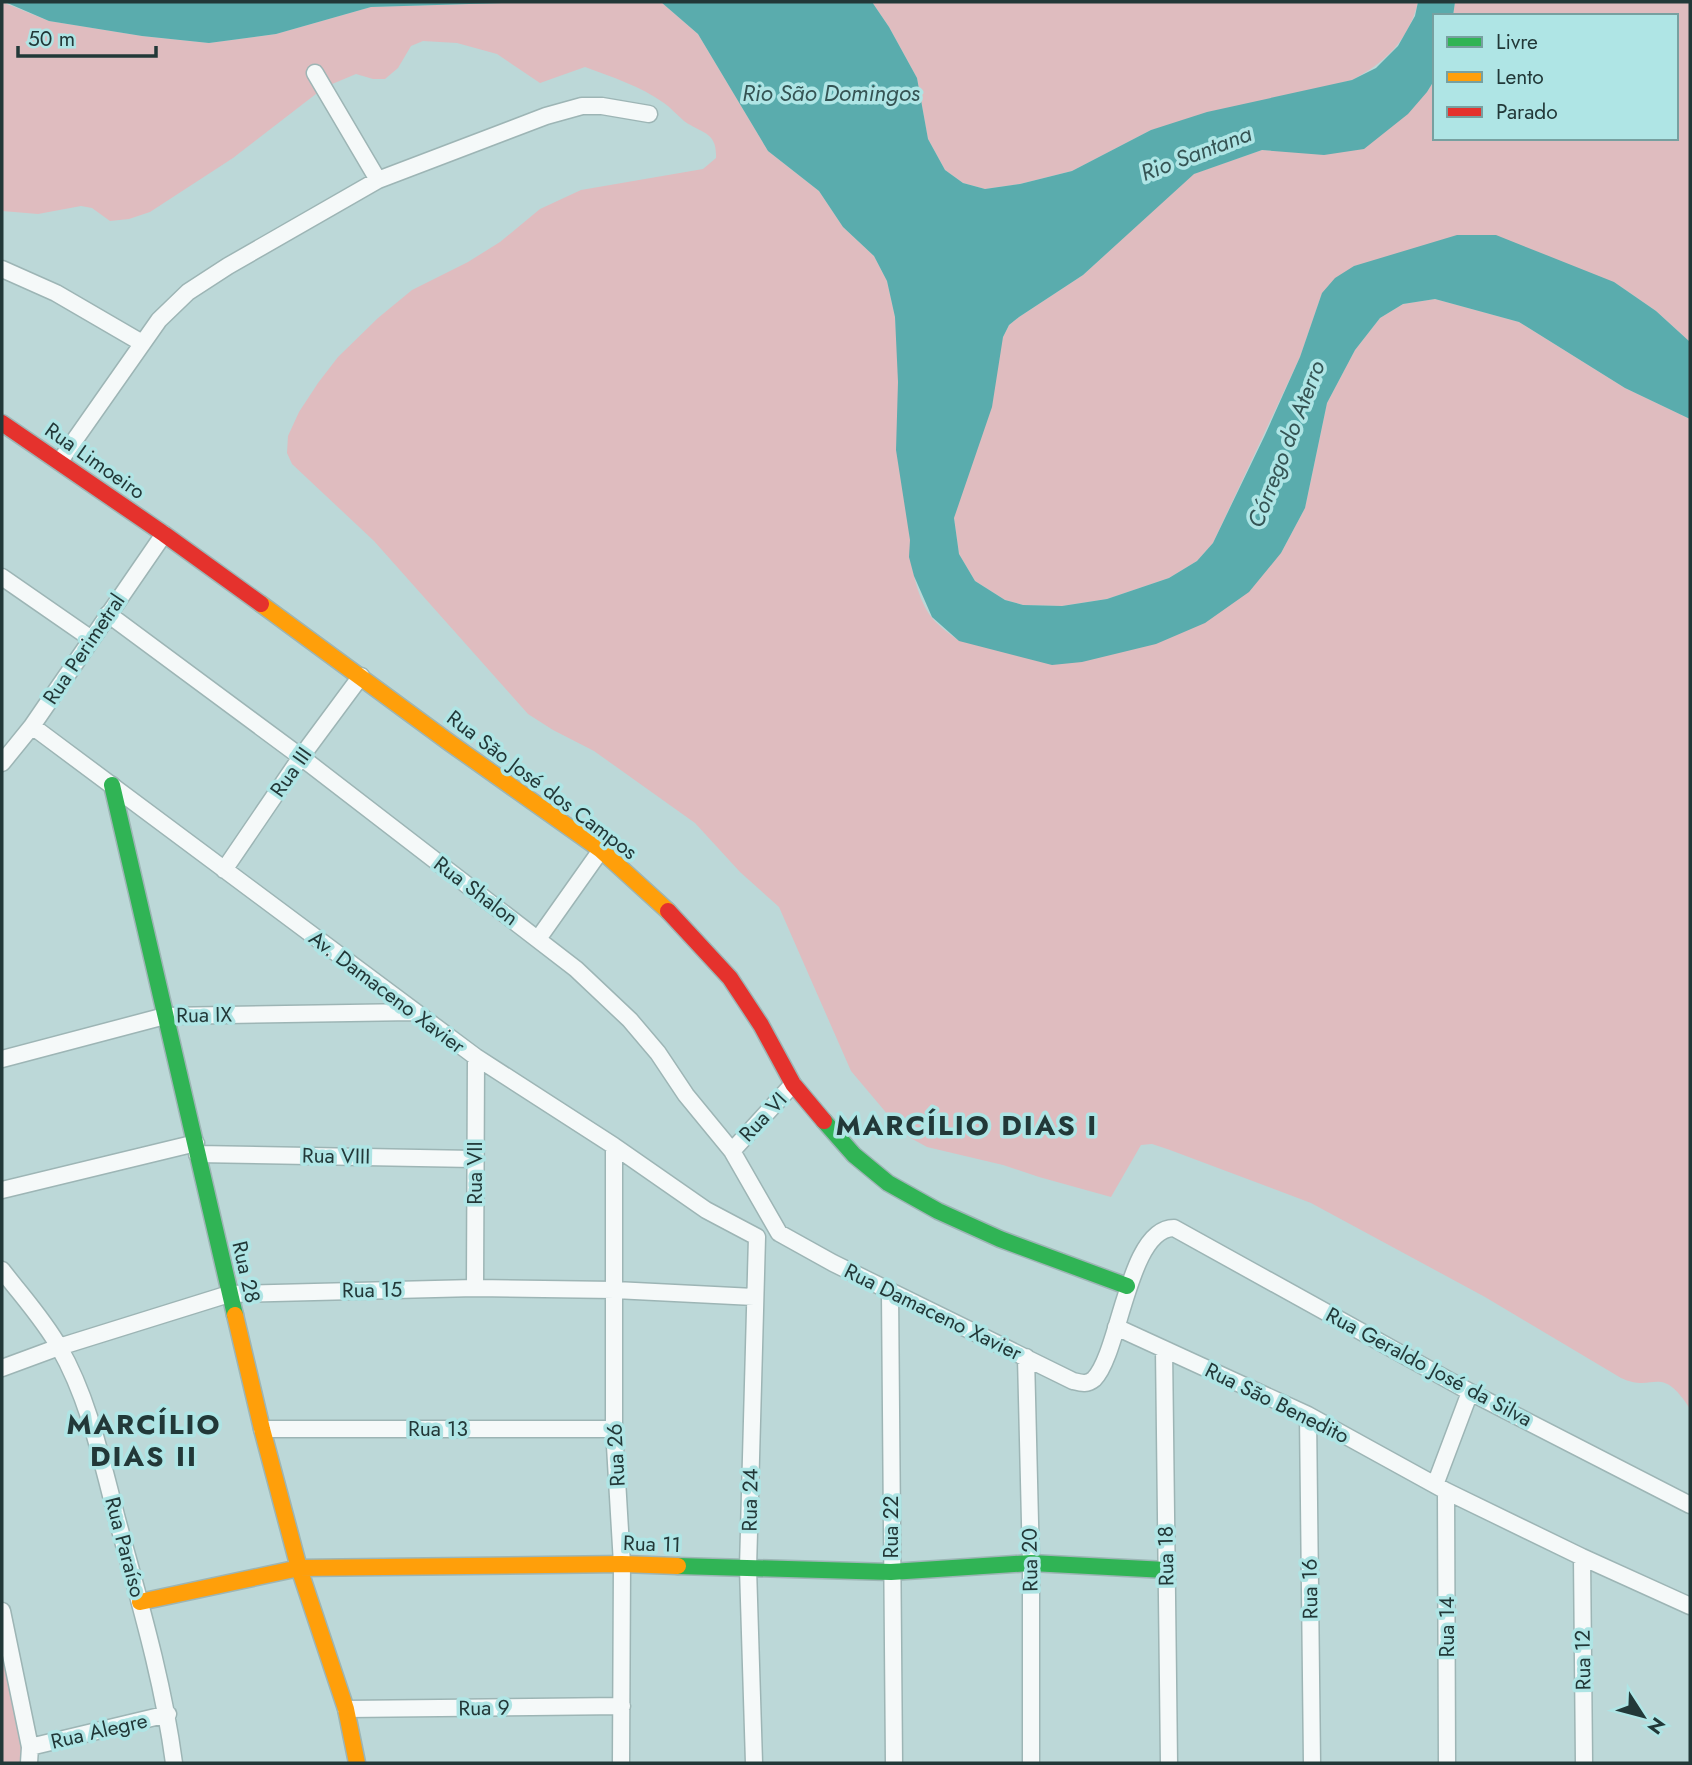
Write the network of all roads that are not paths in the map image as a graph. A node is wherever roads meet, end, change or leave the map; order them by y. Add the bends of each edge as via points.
1 (315, 73) dead end
2 (649, 114) dead end
3 (378, 180) junction
4 (2, 269) edge
5 (142, 343) junction
6 (2, 423) edge
7 (60, 461) junction
8 (164, 534) junction
9 (2, 578) edge
10 (107, 614) junction
11 (90, 638) junction
12 (361, 676) junction
13 (32, 726) junction
14 (2, 737) edge
15 (16, 746) junction
16 (301, 757) junction
17 (2, 763) edge
18 (111, 785) junction
19 (601, 850) junction
20 (224, 870) junction
21 (538, 939) junction
22 (413, 1012) junction
23 (165, 1016) junction
24 (2, 1057) edge
25 (476, 1058) junction
26 (793, 1084) junction
27 (614, 1146) junction
28 (197, 1148) junction
29 (732, 1151) junction
30 (474, 1159) junction
31 (2, 1191) edge
32 (779, 1233) junction
33 (757, 1237) junction
34 (2, 1270) edge
35 (1127, 1286) junction
36 (475, 1288) junction
37 (615, 1290) junction
38 (890, 1292) junction
39 (229, 1294) junction
40 (754, 1297) junction
41 (1116, 1327) junction
42 (59, 1347) junction
43 (1164, 1349) junction
44 (1026, 1357) junction
45 (2, 1368) edge
46 (1470, 1392) junction
47 (1308, 1415) junction
48 (261, 1429) junction
49 (614, 1429) junction
50 (1440, 1488) junction
51 (1690, 1505) edge
52 (1582, 1558) junction
53 (1031, 1563) junction
54 (622, 1564) junction
55 (299, 1568) junction
56 (748, 1568) junction
57 (1166, 1570) junction
58 (891, 1572) junction
59 (139, 1602) junction
60 (1690, 1606) edge
61 (2, 1611) edge
62 (622, 1706) junction
63 (346, 1709) junction
64 (168, 1714) junction
65 (30, 1755) edge
66 (174, 1763) edge
67 (357, 1763) edge
68 (621, 1763) edge
69 (754, 1763) edge
70 (894, 1763) edge
71 (1031, 1763) edge
72 (1169, 1763) edge
73 (1311, 1763) edge
74 (1447, 1763) edge
75 (1584, 1763) edge

1 - 3 street
2 - 3 street via 582,106
3 - 5 street via 188,292
4 - 5 street via 56,293
5 - 7 street
6 - 7 street, Rua Limoeiro
7 - 8 street, Rua Limoeiro
8 - 10 street, Rua Perimetral
8 - 12 street, Rua São José dos Campos
9 - 11 street
10 - 11 street, Rua Perimetral
10 - 16 street, Rua Shalon
11 - 13 street, Rua Perimetral
12 - 16 street, Rua III
12 - 19 street, Rua São José dos Campos
13 - 15 street, Rua Perimetral
13 - 18 street, Av. Damaceno Xavier
14 - 15 street
15 - 17 street, Rua Perimetral
16 - 20 street, Rua III
16 - 21 street, Rua Shalon
18 - 20 street, Av. Damaceno Xavier
18 - 23 street, Rua 28
19 - 21 street
19 - 26 street, Rua São José dos Campos via 679,921 730,978
20 - 22 street, Av. Damaceno Xavier
21 - 29 street, Rua Shalon via 630,1020
22 - 23 street, Rua IX
22 - 25 street, Av. Damaceno Xavier
23 - 24 street, Rua IX
23 - 28 street, Rua 28
25 - 27 street, Av. Damaceno Xavier
25 - 30 street, Rua VII
26 - 29 street, Rua VI
26 - 35 street, Rua São José dos Campos via 854,1154 888,1183 1000,1239
27 - 33 street, Av. Damaceno Xavier via 706,1210
27 - 37 street, Rua 26
28 - 30 street, Rua VIII
28 - 31 street, Rua VIII
28 - 39 street, Rua 28
29 - 32 street, Rua Shalon
30 - 36 street, Rua VII
32 - 33 street
32 - 38 street, Rua Damaceno Xavier
33 - 40 street, Rua 24
34 - 42 street, Rua Paraíso
35 - 41 street
35 - 46 street, Rua Geraldo José da Silva via 1144,1251 1164,1230 1181,1231
36 - 37 street, Rua 15
36 - 39 street, Rua 15
37 - 40 street, Rua 15
37 - 49 street, Rua 26
38 - 44 street, Rua Damaceno Xavier
38 - 58 street, Rua 22
39 - 42 street, Rua 15
39 - 48 street, Rua 28
40 - 56 street, Rua 24
41 - 43 street, Rua São Benedito
41 - 44 street, Rua Damaceno Xavier via 1100,1368 1084,1384
42 - 45 street, Rua 15
42 - 59 street, Rua Paraíso via 96,1442
43 - 47 street, Rua São Benedito
43 - 57 street, Rua 18
44 - 53 street, Rua 20
46 - 50 street
46 - 51 street, Rua Geraldo José da Silva
47 - 50 street, Rua São Benedito
47 - 73 street, Rua 16
48 - 49 street, Rua 13
48 - 55 street, Rua 28
49 - 54 street, Rua 26
50 - 52 street, Rua São Benedito
50 - 74 street, Rua 14
52 - 60 street, Rua São Benedito
52 - 75 street, Rua 12
53 - 57 street, Rua 11
53 - 58 street, Rua 11
53 - 71 street, Rua 20
54 - 55 street, Rua 11
54 - 56 street, Rua 11
54 - 62 street, Rua 26
55 - 59 street, Rua 11
55 - 63 street, Rua 28
56 - 58 street, Rua 11
56 - 69 street, Rua 24
57 - 72 street, Rua 18
58 - 70 street, Rua 22
59 - 64 street, Rua Paraíso
61 - 65 street
62 - 63 street, Rua 9
62 - 68 street, Rua 26
63 - 67 street, Rua 28
64 - 65 street, Rua Alegre
64 - 66 street, Rua Paraíso

